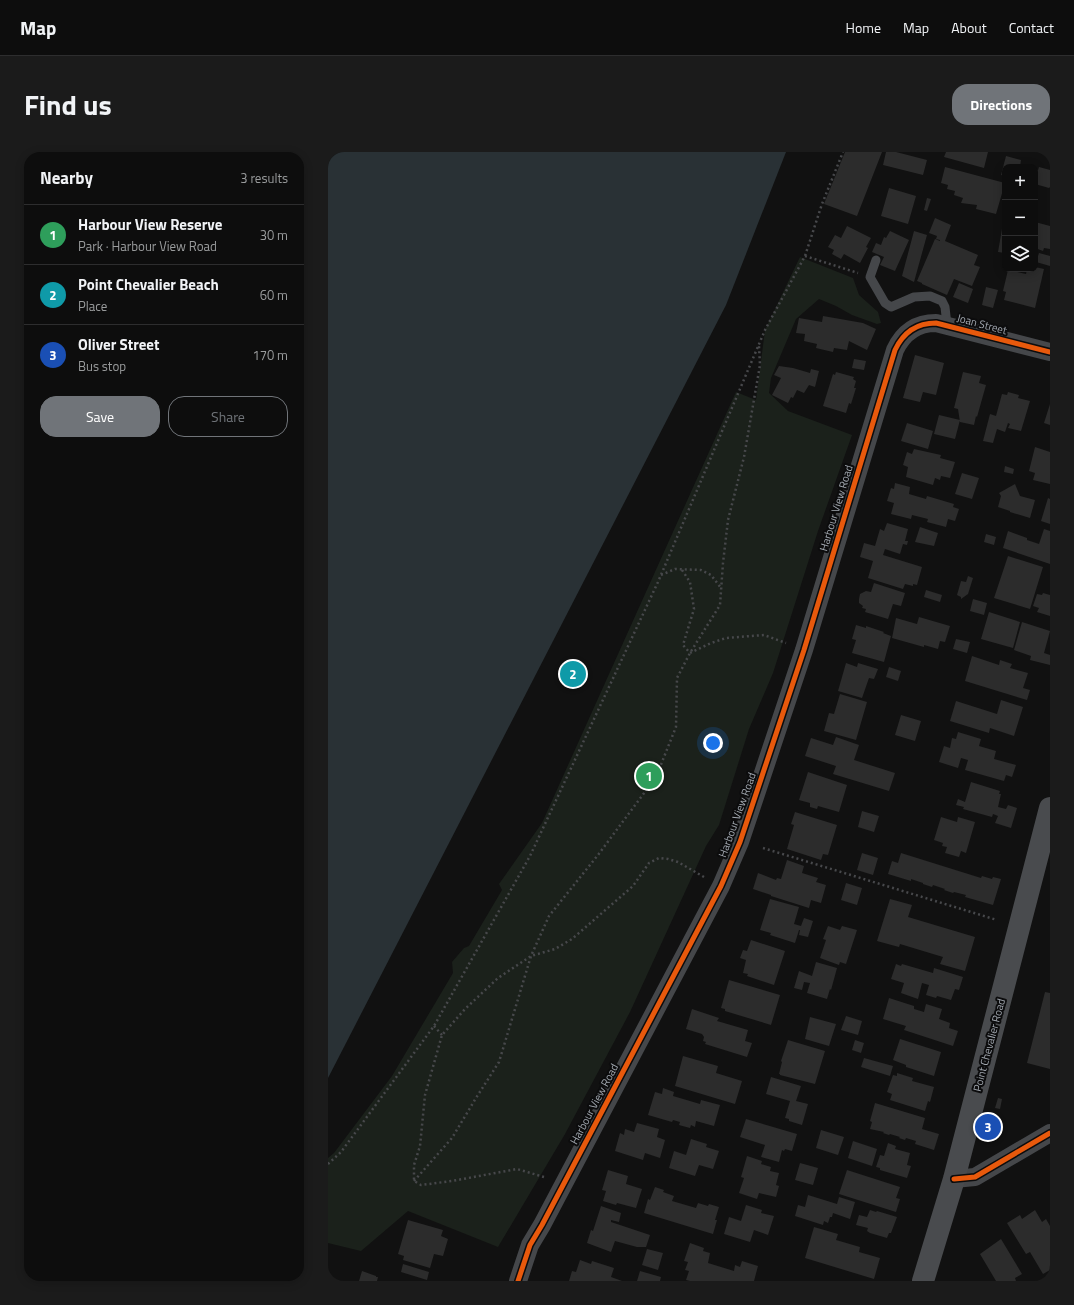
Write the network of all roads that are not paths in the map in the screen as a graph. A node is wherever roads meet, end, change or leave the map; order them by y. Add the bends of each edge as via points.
1 (876, 260) dead end
2 (947, 325) junction
3 (910, 331) joint
4 (1050, 352) edge
5 (1050, 808) edge
6 (1050, 1134) edge
7 (954, 1179) junction
8 (518, 1281) edge
9 (923, 1281) edge

1 - 2 lane via 870,277 885,303 891,306 914,297 930,296 942,301 945,306
2 - 3 street, Joan Street via 926,323
2 - 4 street, Joan Street
3 - 8 street, Harbour View Road via 898,342 895,350 804,650 740,842 717,893 530,1245
5 - 7 main road, Point Chevalier Road
6 - 7 street via 975,1177
7 - 9 main road, Point Chevalier Road

